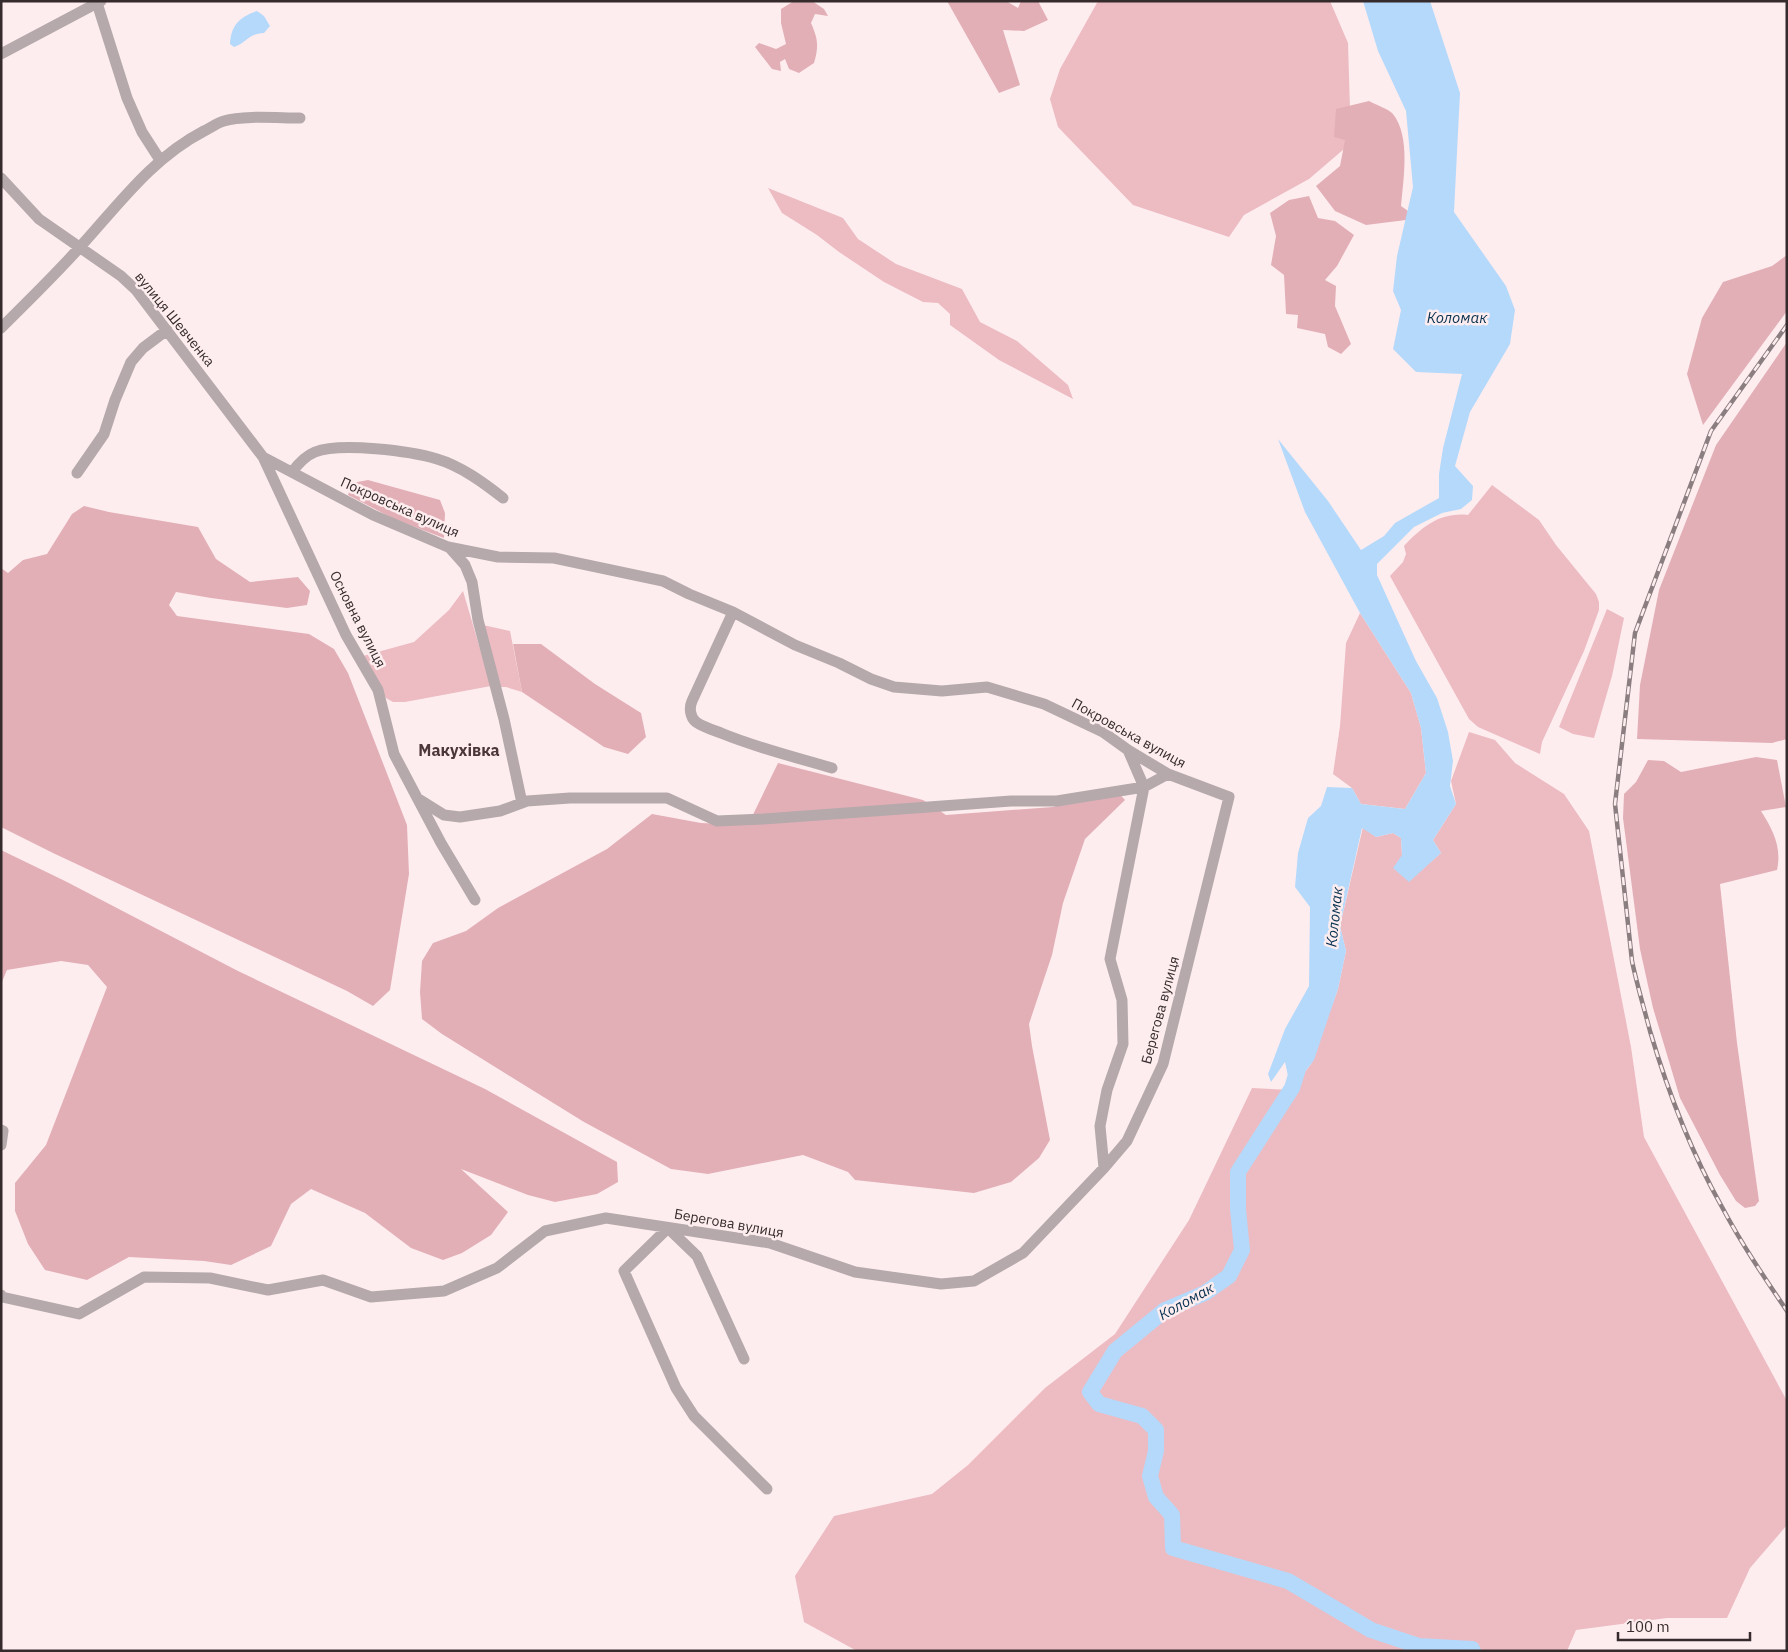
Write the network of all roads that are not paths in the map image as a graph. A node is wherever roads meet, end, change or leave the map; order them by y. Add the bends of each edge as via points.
1 (99, 2) edge
2 (1, 54) edge
3 (300, 118) dead end
4 (160, 160) junction
5 (1, 178) edge
6 (80, 247) junction
7 (1, 328) edge
8 (167, 330) junction
9 (263, 457) junction
10 (292, 472) junction
11 (77, 473) dead end
12 (503, 498) dead end
13 (450, 548) junction
14 (733, 612) junction
15 (1128, 750) junction
16 (832, 768) dead end
17 (1168, 774) junction
18 (1144, 786) junction
19 (416, 797) junction
20 (1229, 797) joint
21 (522, 803) junction
22 (475, 900) dead end
23 (2, 1131) edge
24 (1, 1145) edge
25 (1104, 1168) junction
26 (668, 1228) junction
27 (1, 1295) edge
28 (744, 1359) dead end
29 (767, 1489) dead end

1 - 2 street
1 - 4 street via 127,98 142,132
3 - 4 street via 224,121
4 - 6 street
5 - 6 street, вулиця Шевченка via 39,219
6 - 7 street
6 - 8 street, вулиця Шевченка via 136,290
8 - 9 street, вулиця Шевченка
8 - 11 street via 131,362 104,434
9 - 10 street, Покровська вулиця
9 - 19 street, Основна вулиця via 346,635 378,690 394,754
10 - 12 street via 306,457 326,449 394,450 437,459 456,467
10 - 13 street, Покровська вулиця via 373,515
13 - 14 street, Покровська вулиця via 498,557 554,558 663,581
13 - 21 street via 465,565 472,582 478,620
14 - 15 street, Покровська вулиця via 795,645 878,682 942,692 987,686 1044,704 1103,732
14 - 16 street via 692,701 692,718 742,742
15 - 17 street, Покровська вулиця
15 - 18 street
17 - 18 street
17 - 20 street, Покровська вулиця
18 - 21 street via 1057,801 1011,801 717,821 666,798 570,798
18 - 25 street via 1110,959 1122,1000 1123,1044 1107,1090 1100,1126
19 - 21 street via 444,815 460,817 500,812
19 - 22 street, Основна вулиця
20 - 25 street, Берегова вулиця via 1163,1064 1127,1141
23 - 24 street
25 - 26 street, Берегова вулиця via 1024,1253 974,1281 941,1284 864,1274 770,1243
26 - 27 street, Берегова вулиця via 606,1218 544,1232 497,1268 444,1291 371,1297 322,1280 268,1290 210,1278 144,1277 79,1314
26 - 28 street via 697,1256
26 - 29 street via 624,1271 676,1388 694,1416

